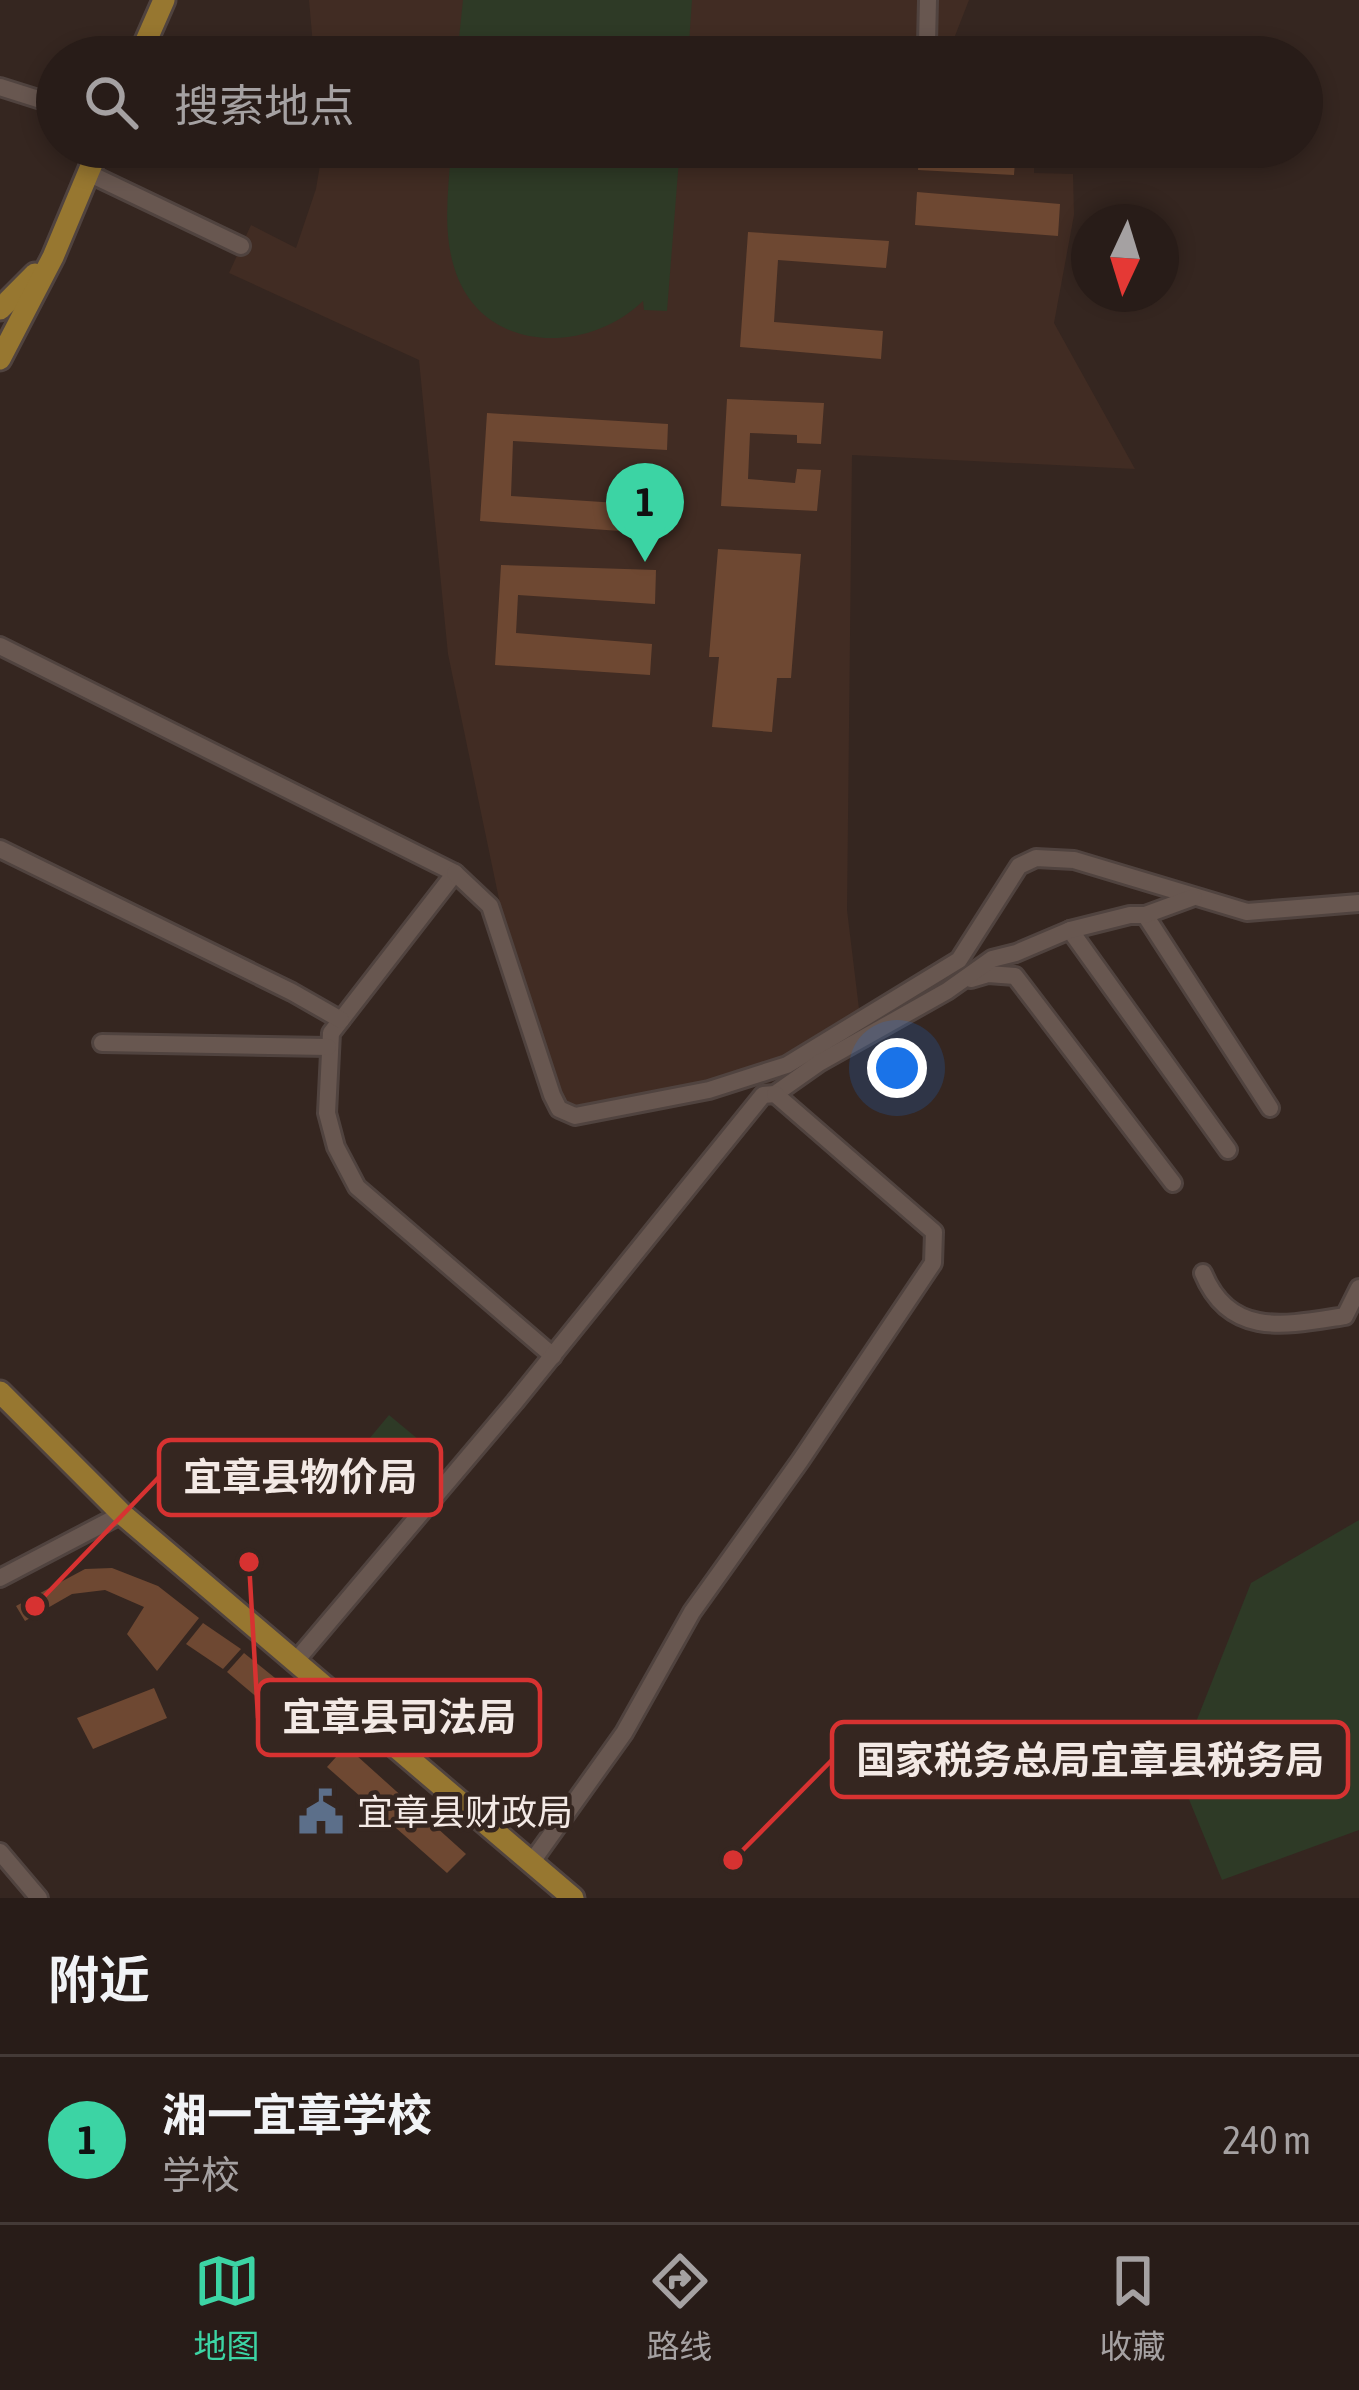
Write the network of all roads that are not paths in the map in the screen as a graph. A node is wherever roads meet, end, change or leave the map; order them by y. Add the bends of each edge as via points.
1 (164, 0) edge
2 (928, 0) edge
3 (148, 36) edge
4 (927, 36) edge
5 (0, 87) edge
6 (36, 98) edge
7 (90, 168) edge
8 (88, 173) junction
9 (241, 246) dead end
10 (53, 257) junction
11 (0, 309) edge
12 (0, 359) edge
13 (0, 646) edge
14 (0, 849) edge
15 (454, 873) junction
16 (1194, 897) junction
17 (1359, 903) edge
18 (1145, 915) junction
19 (1070, 930) junction
20 (959, 982) junction
21 (341, 1020) junction
22 (102, 1043) dead end
23 (328, 1047) junction
24 (775, 1094) junction
25 (1270, 1108) dead end
26 (1228, 1150) dead end
27 (1173, 1183) dead end
28 (1203, 1273) dead end
29 (1359, 1288) edge
30 (553, 1356) junction
31 (0, 1392) edge
32 (122, 1514) junction
33 (0, 1578) edge
34 (294, 1663) junction
35 (0, 1852) edge
36 (531, 1863) junction
37 (39, 1898) edge
38 (573, 1898) edge

1 - 3 main road
2 - 4 street
5 - 6 street
7 - 8 main road
8 - 9 street
8 - 10 main road
10 - 11 main road
10 - 12 main road
13 - 15 street
14 - 21 street
15 - 16 street via 490,906 552,1095 575,1116 709,1090 787,1065 959,960 1019,866 1036,858 1074,860
15 - 21 street
16 - 17 street via 1247,912
16 - 18 street
18 - 19 street
18 - 25 street
19 - 20 street via 992,958
19 - 26 street
20 - 24 street
20 - 27 street via 1016,976
21 - 23 street
22 - 23 street
23 - 30 street via 328,1113 357,1187
24 - 30 street via 763,1095
24 - 36 street via 934,1232 933,1263
28 - 29 street via 1213,1297 1262,1326 1345,1316
30 - 34 street
31 - 32 main road
32 - 33 street
32 - 34 main road
34 - 36 main road
35 - 37 street
36 - 38 main road

